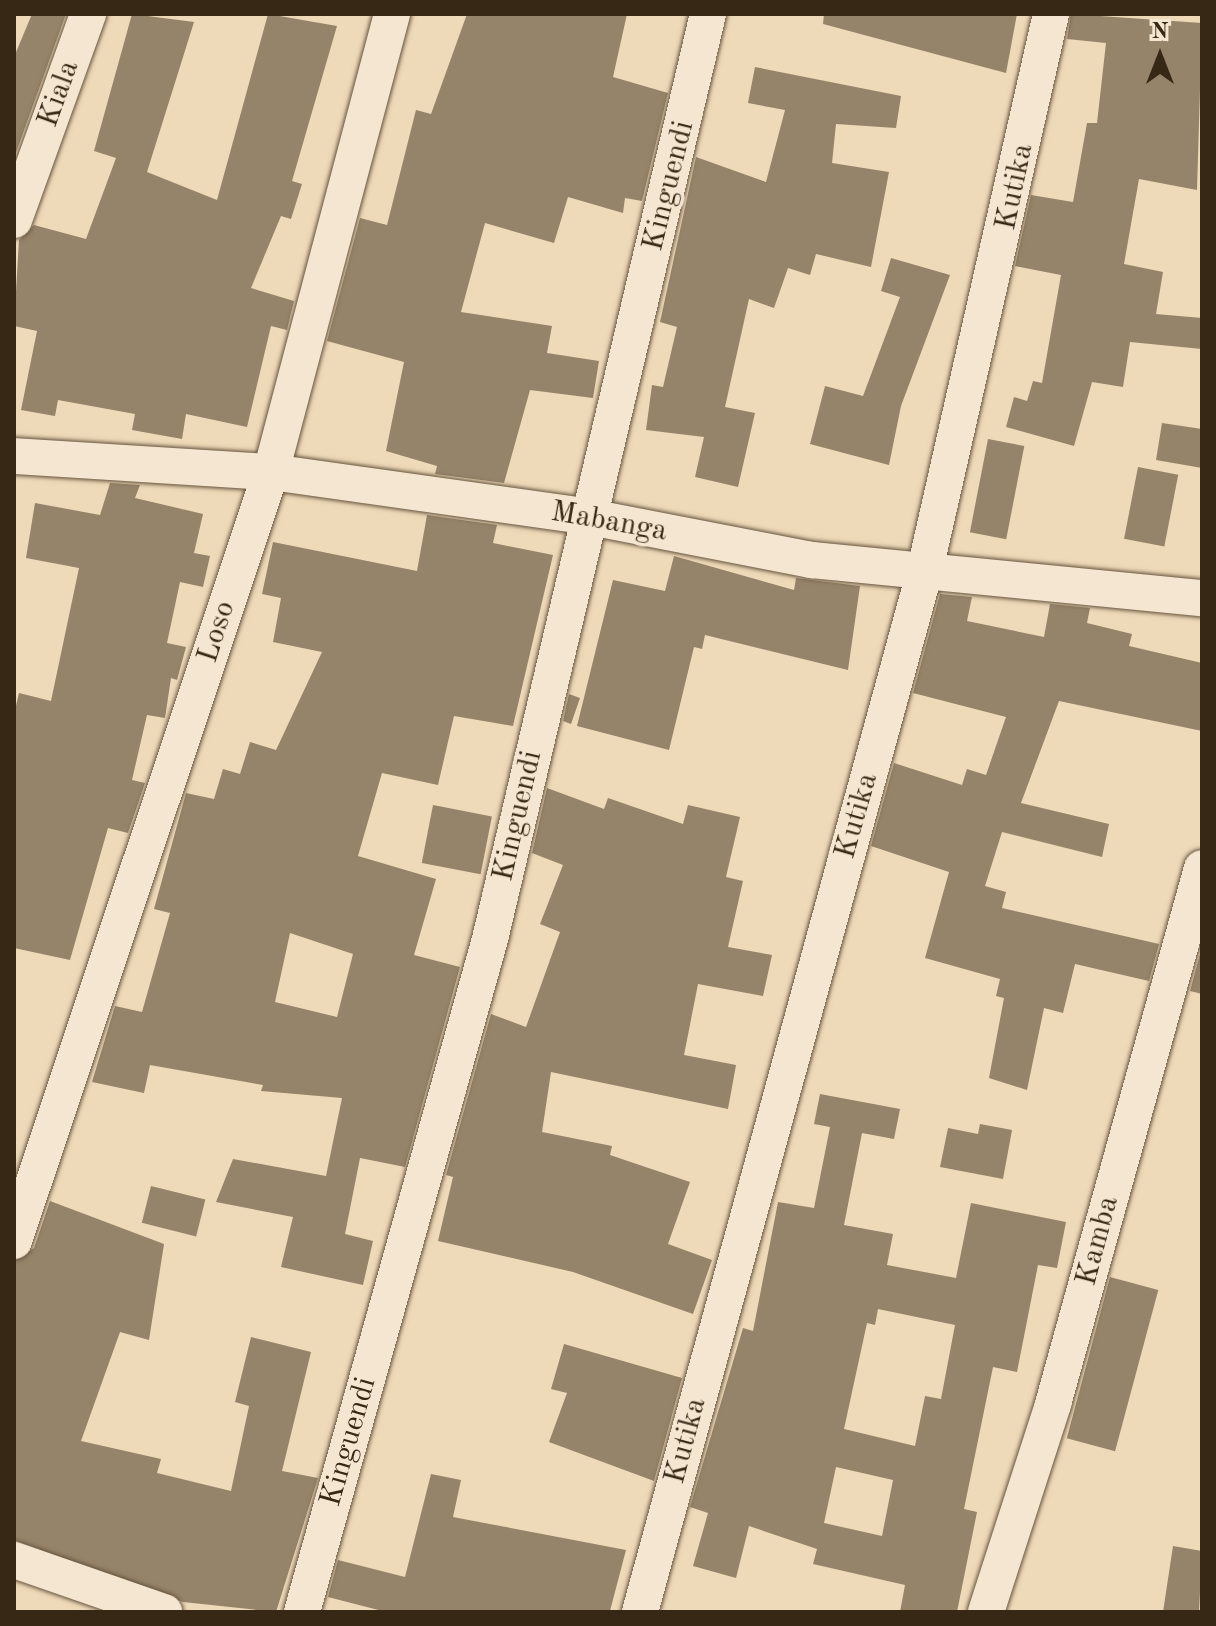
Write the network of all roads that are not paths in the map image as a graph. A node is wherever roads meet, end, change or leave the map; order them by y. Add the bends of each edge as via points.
1 (88, 14) edge
2 (392, 14) edge
3 (708, 14) edge
4 (1051, 14) edge
5 (14, 220) edge
6 (14, 456) edge
7 (271, 472) junction
8 (585, 516) junction
9 (924, 574) junction
10 (1202, 598) edge
11 (1202, 868) edge
12 (14, 1241) edge
13 (14, 1560) edge
14 (164, 1612) edge
15 (302, 1612) edge
16 (640, 1612) edge
17 (986, 1612) edge

1 - 5 street, Kiala
2 - 7 street, Loso
3 - 8 street, Kinguendi
4 - 9 street, Kutika
6 - 7 street, Mabanga
7 - 8 street, Mabanga
7 - 12 street, Loso
8 - 9 street, Mabanga
8 - 15 street, Kinguendi via 490,939
9 - 10 street, Mabanga
9 - 16 street, Kutika
11 - 17 street, Kamba via 1053,1404
13 - 14 street

